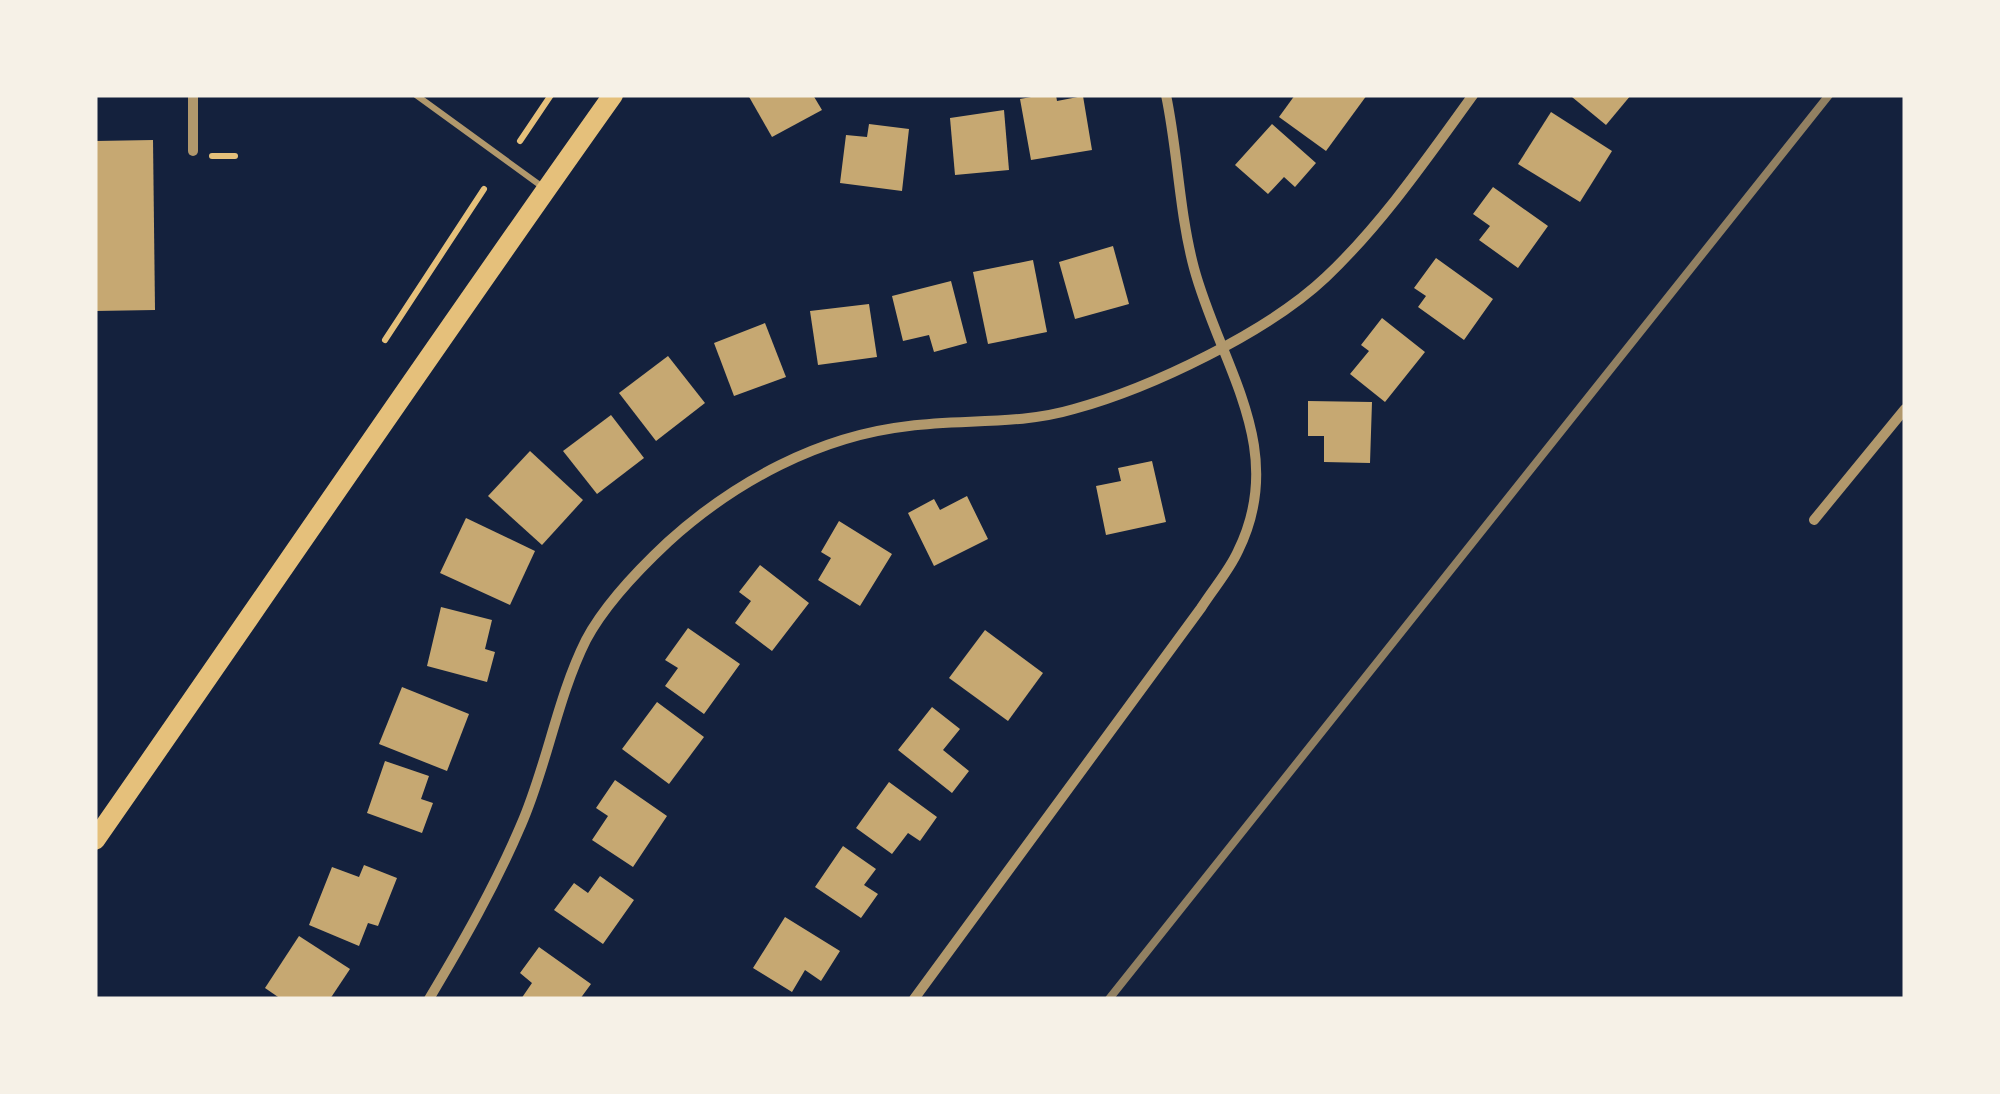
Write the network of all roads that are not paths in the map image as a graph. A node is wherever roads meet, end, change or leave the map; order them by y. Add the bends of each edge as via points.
1 (192, 95) edge
2 (416, 95) edge
3 (613, 95) edge
4 (1166, 95) edge
5 (1473, 95) edge
6 (193, 151) dead end
7 (546, 190) junction
8 (1222, 348) junction
9 (1905, 409) edge
10 (1814, 520) dead end
11 (95, 840) edge
12 (430, 999) edge
13 (914, 999) edge

1 - 6 street
2 - 7 lane
3 - 7 main road
4 - 8 street via 1194,268
5 - 8 street via 1325,278
7 - 11 main road
8 - 12 street via 1072,410 862,435 778,466 705,511 636,574 588,637 522,823
8 - 13 street via 1252,422 1258,462 1255,506 1238,551
9 - 10 street

